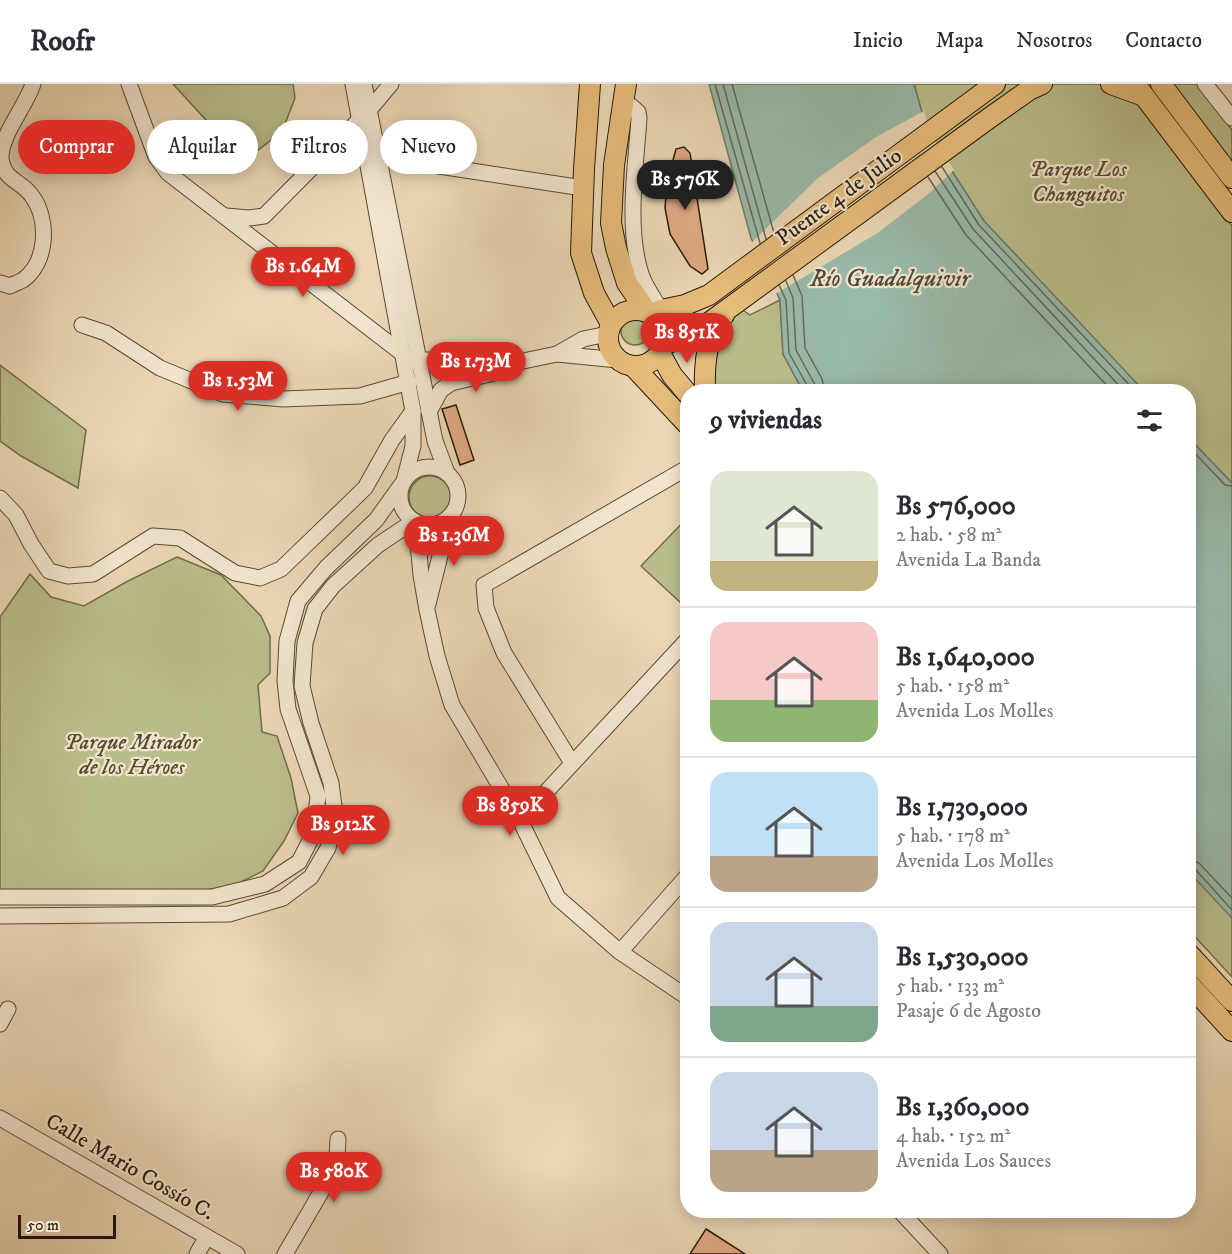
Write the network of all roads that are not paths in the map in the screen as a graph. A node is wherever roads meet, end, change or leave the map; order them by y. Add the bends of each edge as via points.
1 (33, 84) edge
2 (129, 84) edge
3 (353, 84) edge
4 (364, 84) edge
5 (391, 84) edge
6 (590, 84) edge
7 (995, 84) edge
8 (1042, 84) edge
9 (1111, 84) edge
10 (1161, 84) edge
11 (1205, 84) edge
12 (1139, 90) edge
13 (625, 92) edge
14 (365, 114) junction
15 (1232, 118) edge
16 (380, 157) edge
17 (477, 172) edge
18 (382, 174) edge
19 (1232, 178) edge
20 (583, 188) junction
21 (1232, 212) edge
22 (223, 216) junction
23 (264, 216) junction
24 (260, 244) junction
25 (0, 283) edge
26 (736, 302) junction
27 (653, 312) junction
28 (82, 325) dead end
29 (609, 329) junction
30 (662, 349) junction
31 (557, 354) junction
32 (409, 359) junction
33 (625, 363) junction
34 (509, 364) junction
35 (409, 382) junction
36 (705, 384) edge
37 (680, 385) edge
38 (413, 411) junction
39 (429, 412) junction
40 (680, 416) edge
41 (680, 472) edge
42 (447, 473) junction
43 (403, 483) junction
44 (0, 498) edge
45 (450, 516) junction
46 (415, 522) junction
47 (427, 610) junction
48 (680, 647) edge
49 (572, 763) junction
50 (520, 820) junction
51 (680, 884) edge
52 (0, 897) edge
53 (0, 916) edge
54 (620, 952) junction
55 (1196, 962) edge
56 (680, 992) edge
57 (1196, 992) edge
58 (1232, 1001) edge
59 (8, 1009) dead end
60 (0, 1024) edge
61 (1232, 1031) edge
62 (0, 1118) edge
63 (338, 1139) dead end
64 (906, 1218) edge
65 (206, 1238) junction
66 (197, 1254) edge
67 (237, 1254) edge
68 (285, 1254) edge
69 (940, 1254) edge

1 - 25 street via 5,137 0,157 5,174 31,194 40,209 43,241 38,261 24,279 10,286
2 - 22 street via 156,157 168,173
3 - 14 street
4 - 14 street
5 - 14 street
6 - 20 main road
7 - 27 main road, Puente 4 de Julio via 710,295
8 - 26 main road, Puente 4 de Julio
9 - 12 main road
10 - 19 main road
11 - 15 street
12 - 21 main road
13 - 27 main road via 614,165 611,223 627,283
14 - 16 street
14 - 23 street
14 - 32 street
17 - 20 street
18 - 32 street
20 - 29 main road via 581,253
22 - 23 street
22 - 24 street
23 - 24 street via 257,228
24 - 32 street
26 - 30 main road, Puente 4 de Julio
26 - 36 main road via 712,334
27 - 29 main road via 630,310 616,318
27 - 30 main road via 662,326
28 - 35 street via 106,333 160,368 223,394 283,399 360,396
29 - 31 street
29 - 33 main road via 609,348
30 - 33 main road via 648,363
30 - 37 main road
31 - 33 street
31 - 34 street
32 - 34 street via 492,359
32 - 35 street
32 - 39 street
33 - 40 main road
34 - 39 street via 494,373 451,383 441,390
35 - 38 street
38 - 43 street via 413,446
38 - 44 street via 365,488 281,568 260,578 235,573 180,538 153,536 93,574 68,576 49,571 16,515
39 - 42 street
41 - 49 street via 484,585 486,608 504,653
42 - 43 street via 438,468 419,469
42 - 45 street via 458,489 456,508
43 - 46 street via 401,505
43 - 52 street via 376,520 298,601 287,641 288,709 318,796 314,833 299,862 265,884 212,897
45 - 46 street via 434,525
45 - 47 street
46 - 47 street
46 - 53 street via 378,545 333,586 315,609 304,643 302,686 331,783 335,814 328,849 311,877 283,898 229,914
47 - 50 street via 452,705
48 - 49 street
49 - 50 street
50 - 54 street via 558,898
51 - 54 street
54 - 56 street
55 - 58 main road
57 - 61 main road
59 - 60 street
62 - 65 street, Calle Mario Cossío C.
63 - 68 street via 331,1175
64 - 69 street
65 - 66 street
65 - 67 street, Calle Mario Cossío C.

